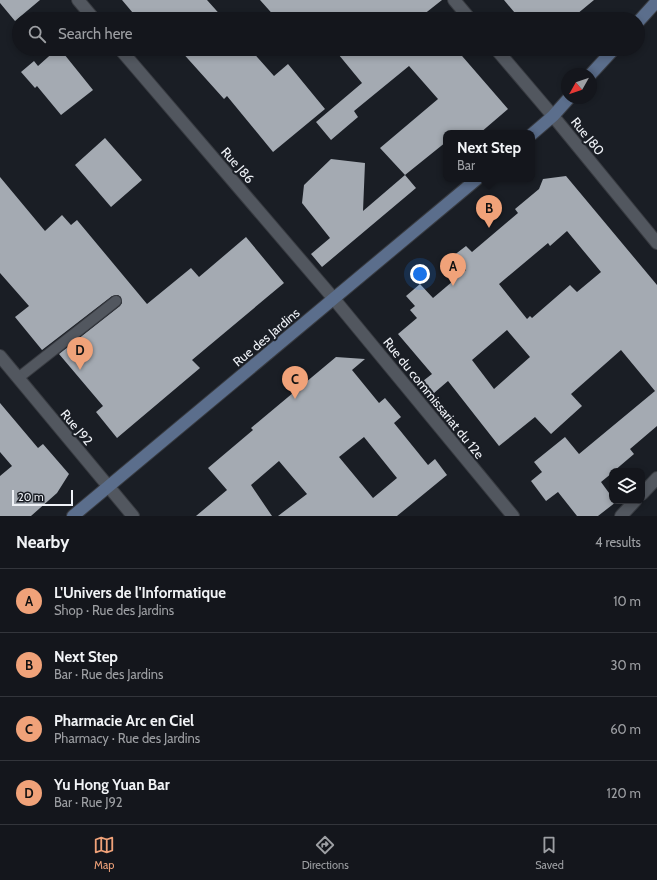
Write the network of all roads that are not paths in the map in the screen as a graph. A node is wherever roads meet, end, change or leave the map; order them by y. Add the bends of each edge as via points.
1 (78, 0) edge
2 (454, 0) edge
3 (657, 1) edge
4 (88, 12) edge
5 (464, 12) edge
6 (645, 14) edge
7 (126, 56) edge
8 (502, 56) edge
9 (608, 56) edge
10 (597, 68) edge
11 (564, 104) edge
12 (553, 116) junction
13 (535, 131) edge
14 (473, 182) edge
15 (657, 243) edge
16 (334, 299) junction
17 (116, 301) dead end
18 (0, 356) edge
19 (18, 378) junction
20 (657, 478) edge
21 (108, 486) junction
22 (645, 491) edge
23 (632, 504) edge
24 (73, 516) edge
25 (133, 516) edge
26 (513, 516) edge
27 (621, 516) edge

1 - 4 street
2 - 5 street
3 - 6 main road
7 - 16 street, Rue J86
8 - 12 street, Rue J80
9 - 10 main road
11 - 12 main road
12 - 13 main road
12 - 15 street, Rue J80
14 - 16 main road, Rue des Jardins
16 - 21 main road, Rue des Jardins
16 - 26 street, Rue du commissariat du 12e
17 - 19 lane
18 - 19 street, Rue J92
19 - 21 street, Rue J92
20 - 22 street
21 - 24 main road, Rue des Jardins
21 - 25 street, Rue J92
23 - 27 street

